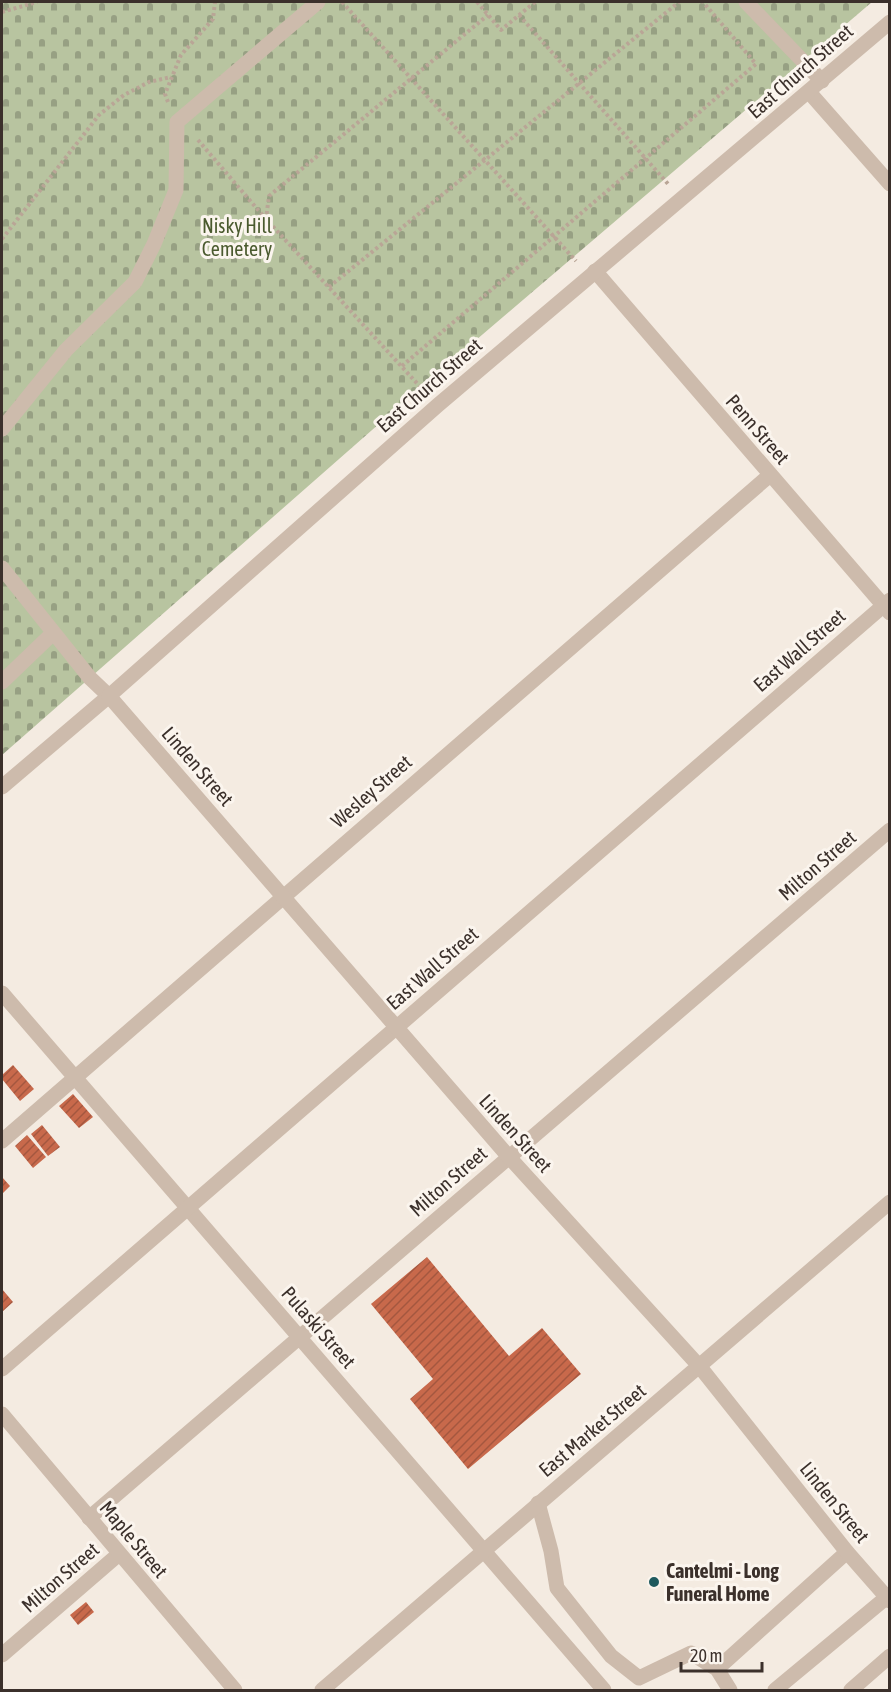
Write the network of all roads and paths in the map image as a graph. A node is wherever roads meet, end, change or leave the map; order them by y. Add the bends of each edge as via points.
1 (38, 2) edge
2 (215, 2) edge
3 (318, 2) edge
4 (342, 2) edge
5 (477, 2) edge
6 (535, 2) edge
7 (679, 2) edge
8 (703, 2) edge
9 (746, 2) edge
10 (2, 12) edge
11 (488, 15) junction
12 (519, 15) junction
13 (890, 22) edge
14 (172, 77) junction
15 (411, 78) junction
16 (822, 81) junction
17 (579, 83) junction
18 (809, 92) junction
19 (177, 122) junction
20 (645, 158) junction
21 (485, 160) junction
22 (890, 184) edge
23 (681, 199) junction
24 (266, 219) junction
25 (553, 237) junction
26 (2, 239) edge
27 (595, 272) junction
28 (329, 287) junction
29 (402, 366) junction
30 (438, 405) junction
31 (2, 429) edge
32 (770, 475) junction
33 (2, 568) edge
34 (887, 606) edge
35 (53, 633) junction
36 (2, 682) edge
37 (109, 696) junction
38 (2, 787) edge
39 (890, 830) edge
40 (282, 895) junction
41 (2, 993) edge
42 (396, 1027) junction
43 (74, 1078) junction
44 (2, 1141) edge
45 (509, 1157) junction
46 (890, 1202) edge
47 (188, 1207) junction
48 (299, 1336) junction
49 (700, 1367) junction
50 (2, 1369) edge
51 (2, 1414) edge
52 (538, 1503) junction
53 (89, 1518) junction
54 (484, 1550) junction
55 (847, 1552) junction
56 (119, 1554) junction
57 (888, 1599) edge
58 (2, 1654) edge
59 (890, 1656) edge
60 (717, 1669) junction
61 (235, 1690) edge
62 (322, 1690) edge
63 (604, 1690) edge
64 (730, 1690) edge
65 (775, 1690) edge
66 (851, 1690) edge

1 - 10 path
2 - 14 path via 213,19 181,55
3 - 19 street
4 - 15 path
5 - 11 path
6 - 12 path
7 - 17 path
8 - 20 path via 756,64
9 - 16 street
11 - 12 path via 501,30
11 - 15 path
12 - 17 path
13 - 16 street, East Church Street
14 - 19 path via 165,94
14 - 26 path via 149,82 99,115
15 - 21 path
15 - 24 path via 269,196
16 - 18 street, East Church Street
17 - 20 path
17 - 21 path
18 - 22 street
18 - 23 street, East Church Street
19 - 24 path via 216,158
19 - 31 street via 176,190 135,282 66,350
20 - 23 path
20 - 25 path
21 - 25 path
21 - 28 path
23 - 27 street, East Church Street
24 - 28 path
25 - 27 path via 573,259
25 - 29 path
27 - 30 street, East Church Street
27 - 32 street, Penn Street
28 - 29 path
29 - 30 path
30 - 37 street, East Church Street
32 - 34 street, Penn Street
32 - 40 street, Wesley Street
33 - 35 street, Linden Street
34 - 42 street, East Wall Street
35 - 36 street
35 - 37 street, Linden Street
37 - 38 street, East Church Street
37 - 40 street, Linden Street
39 - 45 street, Milton Street
40 - 42 street, Linden Street
40 - 43 street, Wesley Street
41 - 43 street, Pulaski Street
42 - 45 street, Linden Street
42 - 47 street, East Wall Street
43 - 44 street, Wesley Street
43 - 47 street, Pulaski Street
45 - 48 street, Milton Street
45 - 49 street, Linden Street
46 - 49 street, East Market Street
47 - 48 street, Pulaski Street
47 - 50 street, East Wall Street
48 - 53 street, Milton Street
48 - 54 street, Pulaski Street
49 - 52 street, East Market Street
49 - 55 street, Linden Street
51 - 53 street, Maple Street
52 - 54 street, East Market Street
52 - 60 street via 552,1551 557,1588 611,1656 639,1678 691,1653
53 - 56 street, Maple Street
54 - 62 street, East Market Street
54 - 63 street, Pulaski Street
55 - 57 street, Linden Street
55 - 60 street
56 - 58 street, Milton Street
56 - 61 street, Maple Street
57 - 65 street
59 - 66 street
60 - 64 street

